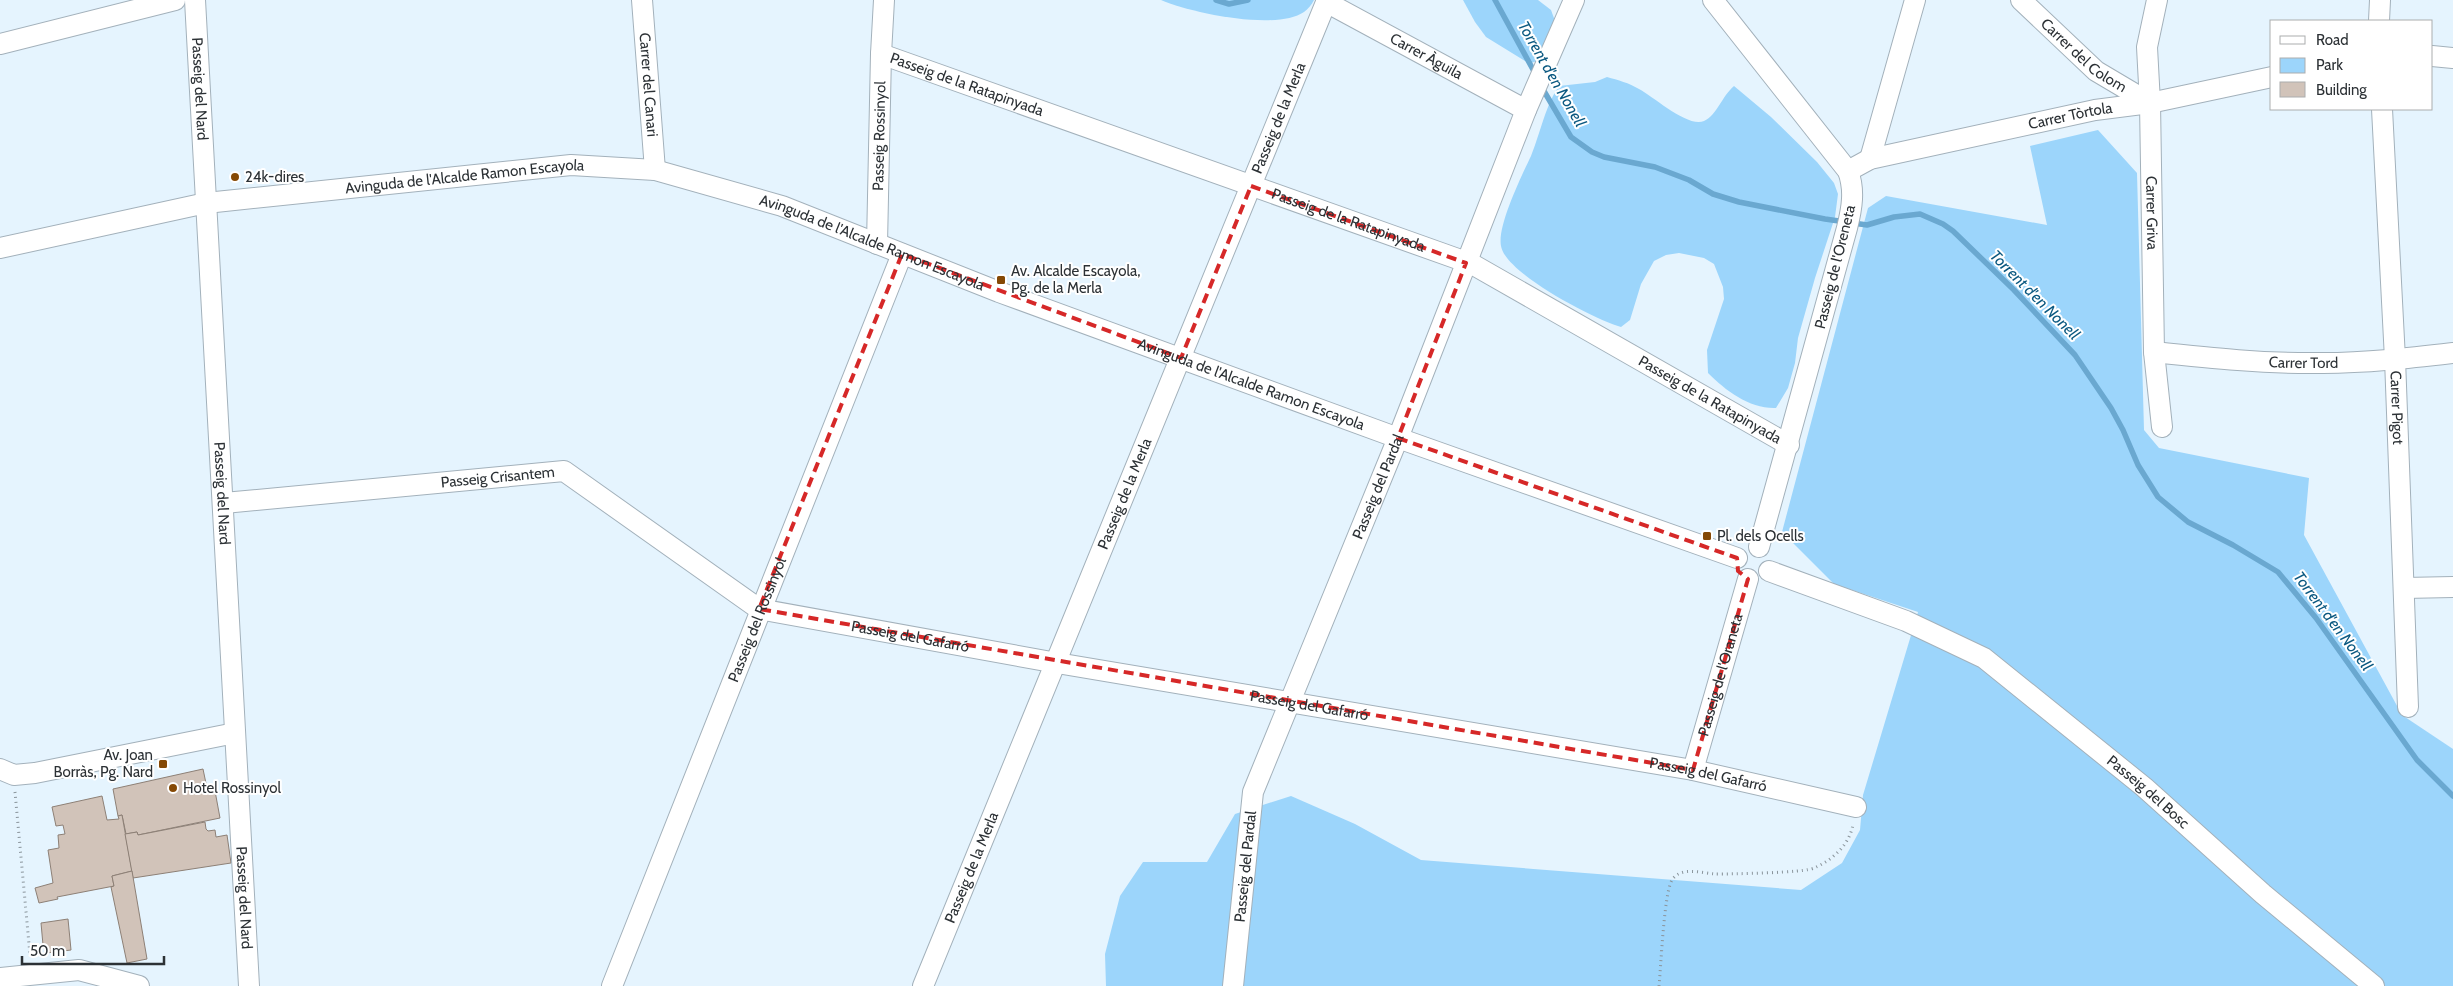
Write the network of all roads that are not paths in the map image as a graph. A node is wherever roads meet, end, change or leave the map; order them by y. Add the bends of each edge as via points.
1 (175, 0) edge
2 (195, 0) edge
3 (642, 0) edge
4 (884, 0) edge
5 (1713, 0) edge
6 (1915, 0) edge
7 (2022, 0) edge
8 (2157, 0) edge
9 (2380, 0) edge
10 (1327, 1) edge
11 (1571, 9) edge
12 (2379, 20) edge
13 (0, 44) edge
14 (881, 54) junction
15 (2433, 56) edge
16 (2453, 58) edge
17 (2270, 76) edge
18 (2150, 103) junction
19 (1526, 110) junction
20 (2382, 110) edge
21 (1870, 160) junction
22 (655, 170) junction
23 (1848, 171) junction
24 (1251, 186) junction
25 (206, 203) junction
26 (877, 244) junction
27 (0, 248) edge
28 (902, 254) junction
29 (1466, 263) junction
30 (2154, 352) junction
31 (2453, 353) edge
32 (1181, 358) junction
33 (2395, 359) junction
34 (2162, 427) dead end
35 (1398, 438) junction
36 (1789, 445) junction
37 (224, 503) junction
38 (1759, 546) junction
39 (1737, 558) junction
40 (1769, 571) junction
41 (1748, 579) junction
42 (2453, 587) edge
43 (2404, 588) junction
44 (759, 610) junction
45 (1057, 663) junction
46 (1289, 702) junction
47 (2408, 706) dead end
48 (235, 733) junction
49 (1693, 770) junction
50 (7, 772) edge
51 (1856, 807) road end
52 (0, 978) edge
53 (140, 986) edge
54 (249, 986) edge
55 (612, 986) edge
56 (923, 986) edge
57 (1233, 986) edge
58 (2374, 986) edge

1 - 13 street
2 - 25 street, Passeig del Nard
3 - 22 street, Carrer del Canari
4 - 14 street, Passeig Rossinyol
5 - 23 street
6 - 21 street
7 - 18 street, Carrer del Colom via 2096,71
8 - 18 street, Carrer Griva via 2147,47
9 - 12 street
10 - 19 street, Carrer Àguila
10 - 24 street, Passeig de la Merla
11 - 19 street, Passeig del Pardal
14 - 24 street, Passeig de la Ratapinyada
14 - 26 street, Passeig Rossinyol
15 - 16 street
17 - 18 street, Carrer Tòrtola
18 - 21 street, Carrer Tòrtola via 2095,110
18 - 30 street, Carrer Griva
19 - 29 street, Passeig del Pardal
20 - 33 street, Carrer Pigot
21 - 23 street
22 - 25 street, Avinguda de l'Alcalde Ramon Escayola via 571,165
22 - 26 street, Avinguda de l'Alcalde Ramon Escayola via 782,206
23 - 36 street, Passeig de l'Oreneta via 1853,184 1849,220
24 - 29 street, Passeig de la Ratapinyada
24 - 32 street, Passeig de la Merla
25 - 27 street, Avinguda de l'Alcalde Ramon Escayola
25 - 37 street, Passeig del Nard
26 - 28 street, Avinguda de l'Alcalde Ramon Escayola
28 - 32 street, Avinguda de l'Alcalde Ramon Escayola
28 - 44 street, Passeig del Rossinyol
29 - 35 street, Passeig del Pardal
29 - 36 street, Passeig de la Ratapinyada
30 - 33 street, Carrer Tord via 2236,361 2323,363
30 - 34 street, Carrer Griva
31 - 33 street, Carrer Tord
32 - 35 street, Avinguda de l'Alcalde Ramon Escayola
32 - 45 street, Passeig de la Merla
33 - 43 street, Carrer Pigot
35 - 39 street, Avinguda de l'Alcalde Ramon Escayola
35 - 46 street, Passeig del Pardal
36 - 38 street, Passeig de l'Oreneta
37 - 44 street, Passeig Crisantem via 564,471
37 - 48 street, Passeig del Nard
38 - 39 street via 1746,548
38 - 40 street via 1770,556
39 - 41 street via 1738,571
40 - 41 street via 1763,578
40 - 58 street, Passeig del Bosc via 1906,620 1984,658 2144,787 2263,894
41 - 49 street, Passeig de l'Oraneta
42 - 43 street
43 - 47 street, Carrer Pigot
44 - 45 street, Passeig del Gafarró
44 - 55 street, Passeig del Rossinyol
45 - 46 street, Passeig del Gafarró
45 - 56 street, Passeig de la Merla
46 - 49 street, Passeig del Gafarró
46 - 57 street, Passeig del Pardal via 1253,792
48 - 50 street via 35,773
48 - 54 street, Passeig del Nard
49 - 51 street, Passeig del Gafarró
52 - 53 street via 79,970

